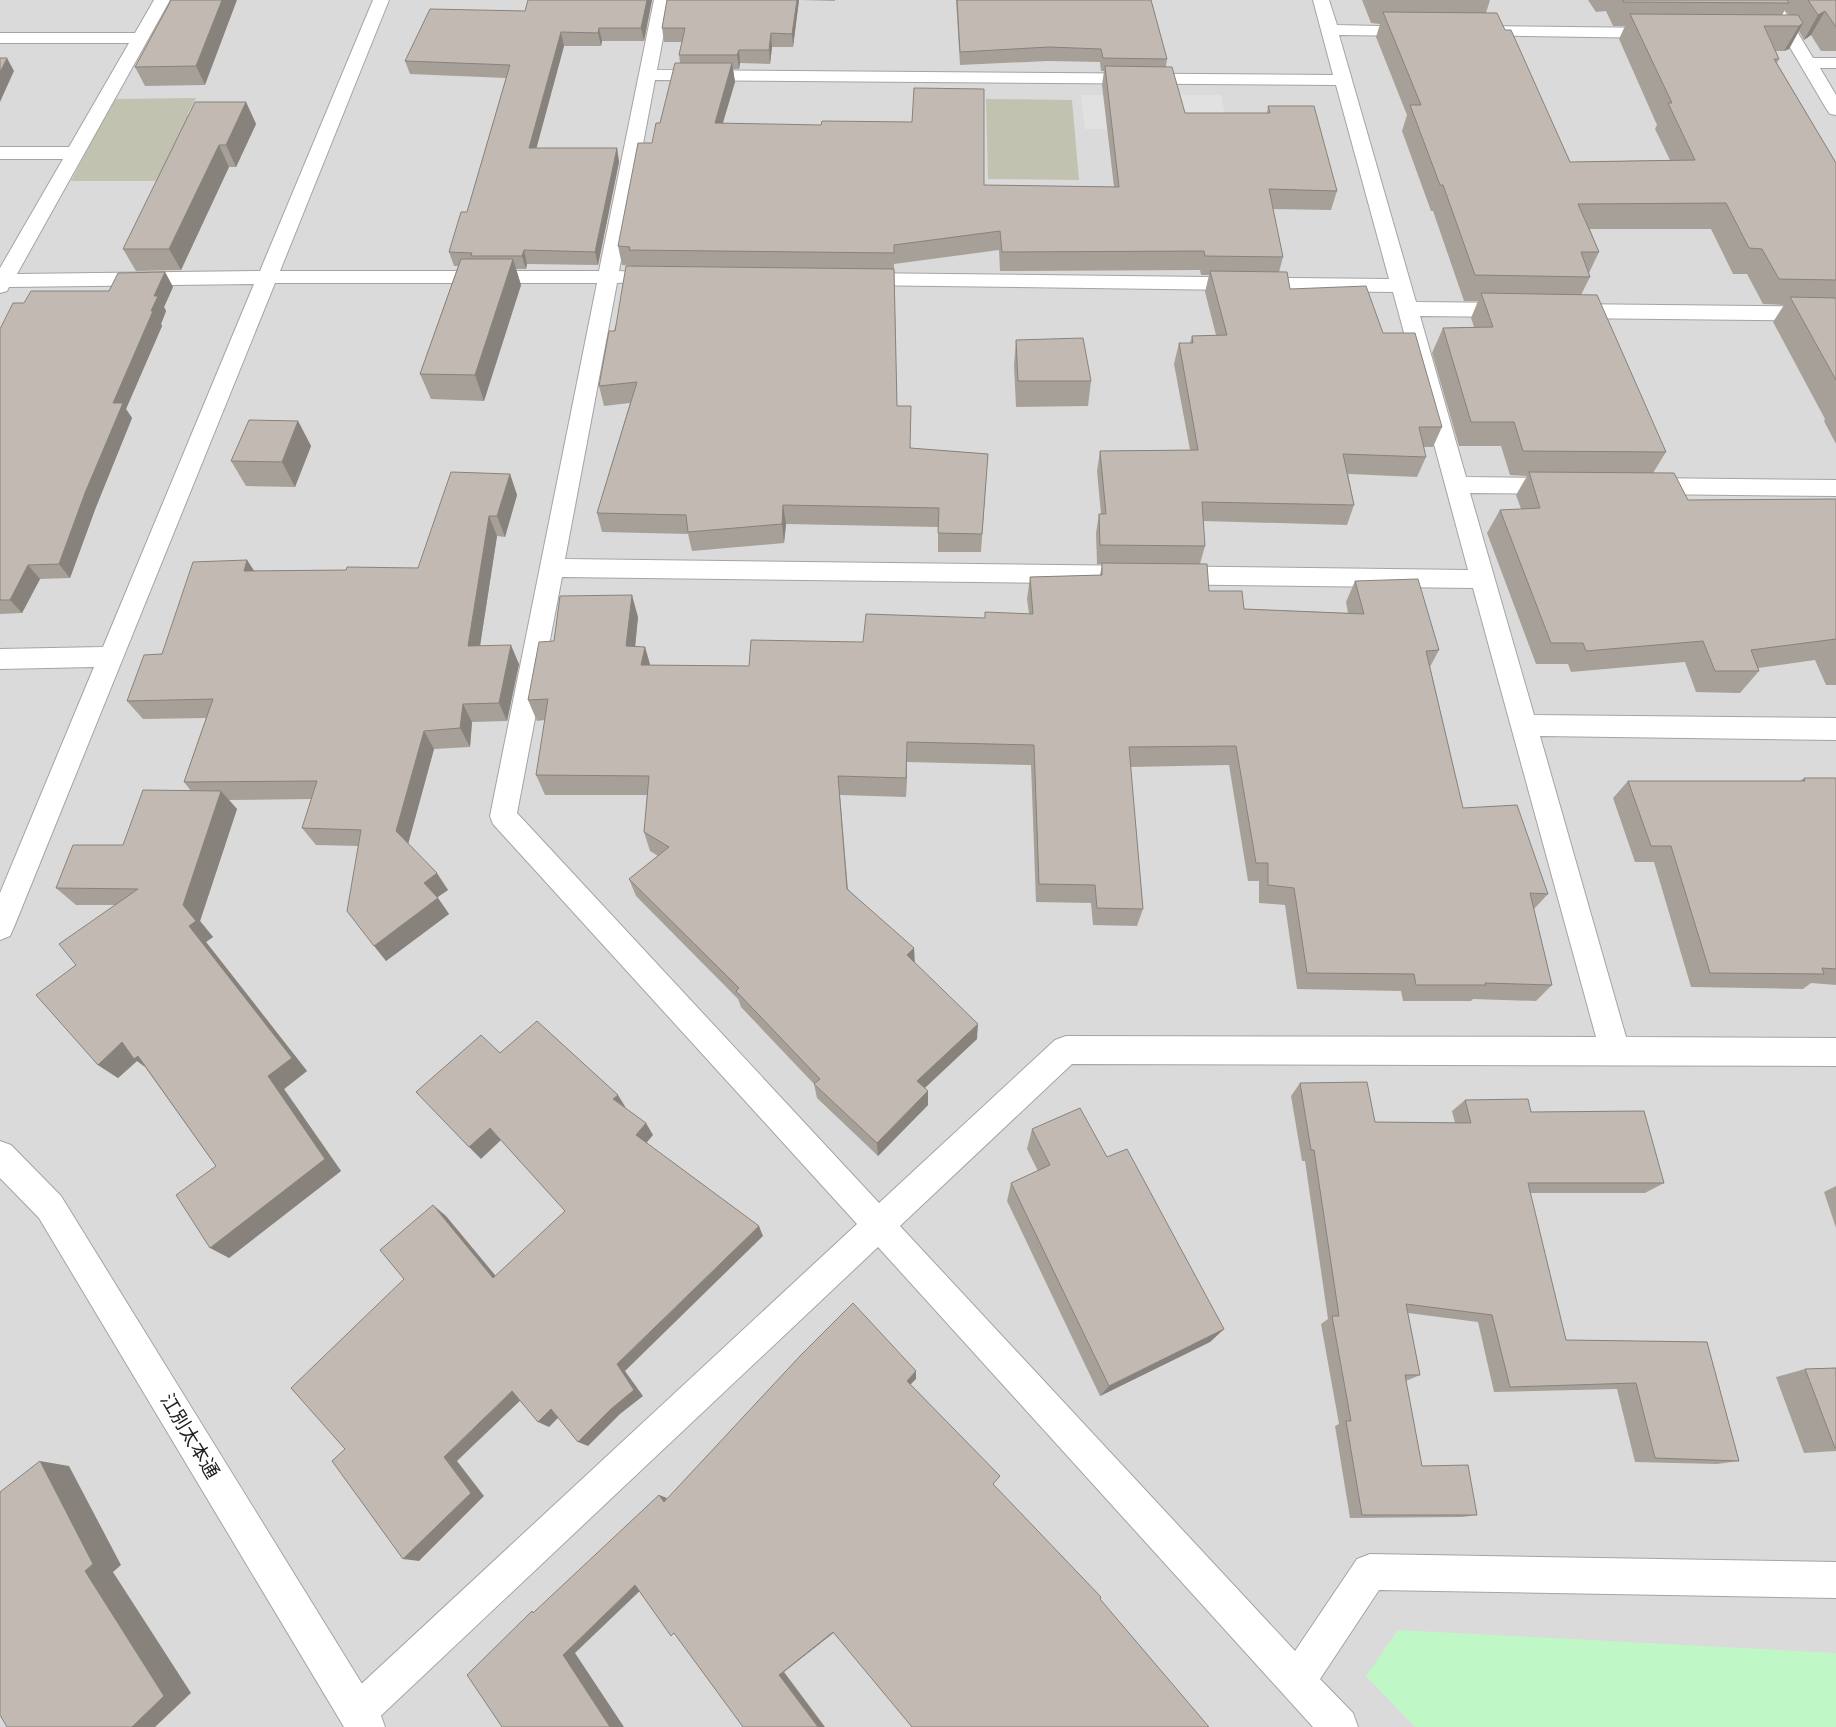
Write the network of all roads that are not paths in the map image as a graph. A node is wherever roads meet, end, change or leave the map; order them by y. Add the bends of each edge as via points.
1 (162, 0) edge
2 (381, 0) edge
3 (662, 0) edge
4 (1321, 0) edge
5 (1770, 0) edge
6 (1330, 30) junction
7 (1428, 31) edge
8 (1457, 31) edge
9 (1673, 33) edge
10 (1771, 34) edge
11 (1790, 34) junction
12 (0, 38) edge
13 (141, 38) junction
14 (1808, 63) junction
15 (1836, 63) edge
16 (648, 75) junction
17 (1344, 80) junction
18 (1836, 110) edge
19 (0, 153) edge
20 (76, 153) junction
21 (608, 276) junction
22 (267, 277) junction
23 (648, 277) edge
24 (836, 279) edge
25 (1, 283) edge
26 (1401, 286) junction
27 (1408, 310) junction
28 (1836, 314) edge
29 (1456, 485) junction
30 (1586, 486) edge
31 (1626, 486) edge
32 (1836, 488) edge
33 (552, 568) junction
34 (1483, 579) junction
35 (111, 657) junction
36 (0, 659) edge
37 (1524, 725) junction
38 (1836, 729) edge
39 (0, 927) edge
40 (1615, 1051) junction
41 (1836, 1052) edge
42 (0, 1156) edge
43 (878, 1224) junction
44 (1836, 1580) edge
45 (1297, 1681) junction
46 (362, 1720) edge
47 (1339, 1727) edge

1 - 13 street
2 - 22 street
3 - 16 street
4 - 6 street
5 - 11 street
6 - 7 street
6 - 17 street
8 - 9 street
10 - 11 street
11 - 14 street
12 - 13 street
13 - 20 street
14 - 15 street
14 - 18 street
16 - 17 street
16 - 21 street
17 - 26 street
19 - 20 street
20 - 25 street
21 - 22 street
21 - 23 street
21 - 33 street
22 - 25 street
22 - 35 street
24 - 26 street
26 - 27 street
27 - 28 street
27 - 29 street
29 - 30 street
29 - 34 street
31 - 32 street
33 - 34 street
33 - 43 street via 503,816
34 - 37 street
35 - 36 street
35 - 39 street
37 - 38 street
37 - 40 street
40 - 41 street
40 - 43 street via 1066,1050
42 - 46 street, 江別太本通 via 50,1207
43 - 45 street
43 - 46 street
44 - 45 street via 1370,1572
45 - 47 street

